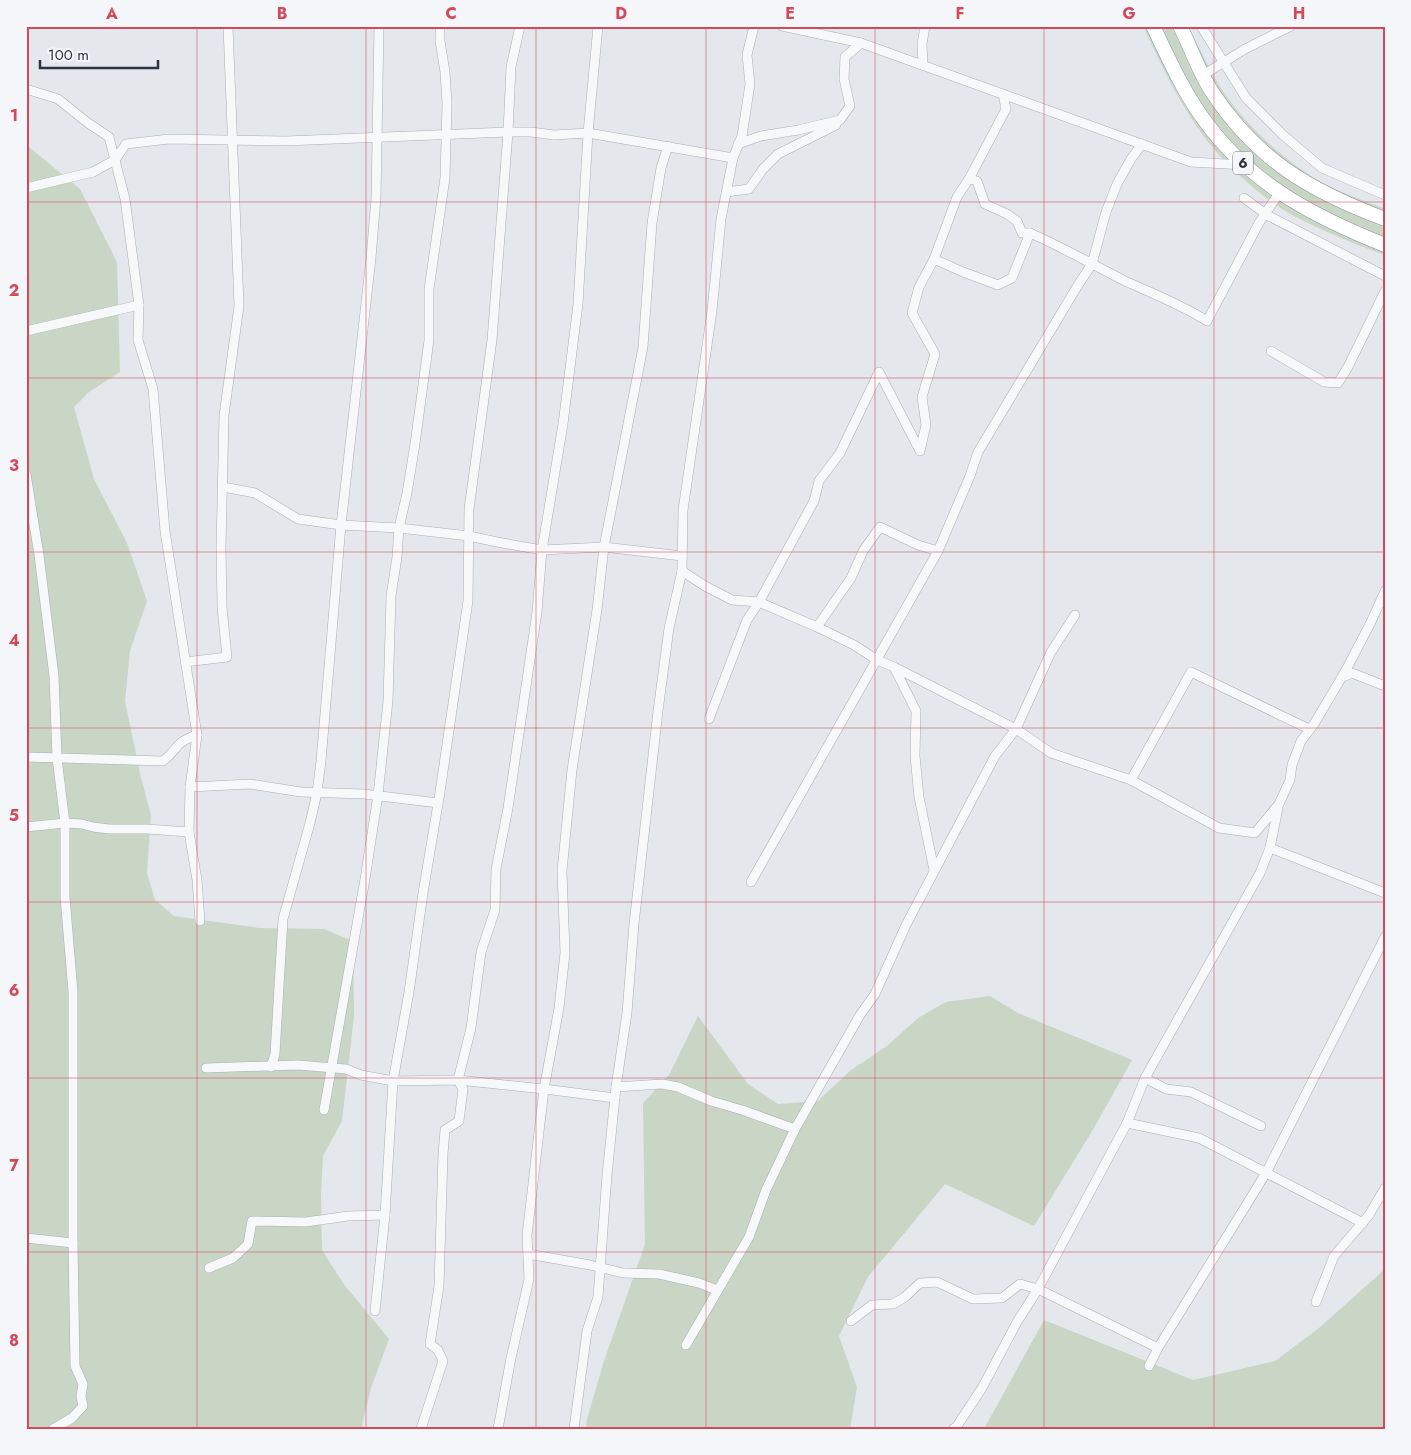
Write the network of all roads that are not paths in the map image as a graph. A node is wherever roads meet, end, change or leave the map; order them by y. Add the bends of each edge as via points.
1 (228, 26) edge
2 (379, 26) edge
3 (440, 26) edge
4 (520, 26) edge
5 (598, 26) edge
6 (754, 26) edge
7 (782, 26) edge
8 (925, 26) edge
9 (1153, 26) edge
10 (1180, 26) edge
11 (1201, 26) edge
12 (1291, 26) edge
13 (861, 43) junction
14 (1223, 64) junction
15 (923, 66) junction
16 (1203, 75) junction
17 (26, 89) edge
18 (1003, 94) junction
19 (840, 120) junction
20 (508, 132) junction
21 (588, 133) junction
22 (446, 134) junction
23 (378, 136) junction
24 (234, 140) junction
25 (738, 144) junction
26 (1142, 144) junction
27 (668, 146) junction
28 (733, 158) junction
29 (115, 160) junction
30 (1244, 164) junction
31 (969, 179) junction
32 (26, 188) edge
33 (726, 192) junction
34 (1279, 193) junction
35 (1385, 195) edge
36 (1244, 198) dead end
37 (1385, 219) edge
38 (1030, 233) junction
39 (1385, 245) edge
40 (934, 259) junction
41 (1092, 264) junction
42 (1385, 276) edge
43 (1385, 292) edge
44 (139, 305) junction
45 (26, 331) edge
46 (1271, 351) dead end
47 (26, 474) edge
48 (222, 487) junction
49 (341, 525) junction
50 (399, 528) junction
51 (469, 536) junction
52 (604, 547) junction
53 (542, 550) junction
54 (938, 551) junction
55 (682, 556) junction
56 (682, 571) junction
57 (1385, 592) edge
58 (759, 602) junction
59 (1075, 615) dead end
60 (817, 627) junction
61 (877, 660) junction
62 (184, 662) junction
63 (894, 667) junction
64 (1345, 676) dead end
65 (1385, 686) edge
66 (708, 719) dead end
67 (1016, 729) junction
68 (1310, 729) junction
69 (196, 735) junction
70 (26, 757) edge
71 (56, 758) junction
72 (1131, 780) junction
73 (190, 787) junction
74 (317, 793) junction
75 (438, 803) junction
76 (1279, 804) junction
77 (65, 823) junction
78 (26, 827) edge
79 (189, 832) junction
80 (1270, 848) junction
81 (934, 870) junction
82 (751, 882) dead end
83 (1385, 893) edge
84 (200, 920) dead end
85 (1385, 937) edge
86 (271, 1067) junction
87 (206, 1068) dead end
88 (1146, 1078) junction
89 (458, 1080) junction
90 (393, 1081) junction
91 (616, 1087) junction
92 (544, 1088) junction
93 (615, 1098) junction
94 (324, 1110) dead end
95 (1128, 1123) junction
96 (1261, 1126) dead end
97 (796, 1129) junction
98 (1266, 1173) junction
99 (1385, 1188) edge
100 (385, 1215) junction
101 (1362, 1223) junction
102 (26, 1238) edge
103 (73, 1243) junction
104 (528, 1254) junction
105 (210, 1268) dead end
106 (601, 1269) junction
107 (1038, 1289) junction
108 (717, 1290) junction
109 (1316, 1302) dead end
110 (375, 1311) dead end
111 (851, 1321) dead end
112 (686, 1345) dead end
113 (1158, 1348) junction
114 (1149, 1366) dead end
115 (53, 1429) edge
116 (421, 1429) edge
117 (498, 1429) edge
118 (574, 1429) edge
119 (954, 1429) edge

1 - 24 street
2 - 23 street
3 - 22 street
4 - 20 street via 511,67
5 - 21 street
6 - 25 street via 747,55 750,84
7 - 13 street
8 - 15 street
9 - 30 highway, 6 via 1179,80 1203,118
10 - 16 highway, 6
11 - 14 street
12 - 14 street
13 - 15 street
13 - 19 street via 845,57 844,78 850,106
14 - 16 street
14 - 35 street via 1246,98 1322,168
15 - 18 street
16 - 37 highway, 6 via 1233,119 1279,166 1350,206
17 - 29 street via 58,99 108,137
18 - 26 street
18 - 31 street via 1006,109
19 - 25 street via 761,136
19 - 33 street via 835,126 778,154 763,168 749,189
20 - 21 street
20 - 22 street
20 - 51 street via 492,340 469,509
21 - 27 street
21 - 53 street via 578,304 563,424
22 - 23 street
22 - 50 street via 445,178 429,289 430,340
23 - 24 street
23 - 49 street via 371,258
24 - 29 street via 169,139 126,144
24 - 48 street via 239,306 224,416
25 - 28 street
26 - 30 street via 1191,162
26 - 41 street via 1131,159 1106,212
27 - 28 street
27 - 52 street via 652,223 643,347
28 - 33 street
29 - 32 street via 93,172
29 - 44 street via 125,199
30 - 34 highway, 6
31 - 38 street via 977,181 985,204 1017,221 1022,233
31 - 40 street via 957,197
33 - 55 street via 683,510
34 - 39 highway, 6 via 1299,206
34 - 41 street via 1254,231 1207,321
36 - 42 street via 1267,215
38 - 40 street via 1012,278 998,285
38 - 41 street
40 - 58 street via 919,287 912,313 935,354 922,397 926,425 920,452 879,372 840,453 819,481 814,501
41 - 54 street via 978,452
43 - 46 street via 1338,383 1324,382
44 - 45 street
44 - 62 street via 138,340 153,389 164,531
47 - 71 street via 54,676
48 - 49 street via 255,493 298,520
48 - 62 street via 222,607 227,657
49 - 50 street
49 - 74 street
50 - 51 street
50 - 94 street via 391,596 388,701 378,795
51 - 53 street
51 - 75 street via 468,601
52 - 53 street
52 - 55 street
52 - 92 street via 572,770 562,871 565,953 559,1008
53 - 89 street via 537,612 496,869 495,910 481,952 471,1028
54 - 60 street via 880,527 863,551 851,578
54 - 61 street
55 - 56 street
56 - 58 street via 732,600
56 - 91 street via 669,628 658,711 627,1013
57 - 68 street via 1346,670
58 - 60 street
58 - 66 street via 746,620
59 - 67 street via 1051,652
60 - 61 street
61 - 63 street
61 - 82 street
62 - 69 street
63 - 67 street
63 - 81 street via 916,711 919,797
64 - 65 street via 1352,673
67 - 72 street via 1051,753
67 - 81 street via 995,756
68 - 72 street via 1191,672
68 - 76 street via 1301,740 1290,780
69 - 71 street via 182,740 163,761
69 - 73 street
70 - 71 street
71 - 77 street
72 - 76 street via 1219,828 1255,833
73 - 74 street via 250,784
73 - 79 street
74 - 75 street via 364,794
74 - 86 street via 283,919 275,1054
75 - 90 street
76 - 80 street
77 - 78 street
77 - 79 street via 109,829
77 - 103 street via 65,897 73,992
79 - 84 street
80 - 83 street
80 - 88 street via 1260,873
81 - 97 street via 875,994 855,1023
85 - 98 street
86 - 87 street
86 - 90 street via 298,1065 346,1070
88 - 95 street
88 - 96 street via 1166,1088 1191,1092
89 - 90 street
89 - 92 street
89 - 116 street via 463,1089 458,1121 445,1130 439,1286 430,1344 444,1361
90 - 100 street
91 - 93 street
91 - 97 street via 662,1084 678,1087 711,1102
92 - 93 street
92 - 104 street via 527,1235
93 - 106 street
95 - 98 street via 1199,1138
95 - 107 street
97 - 108 street via 766,1190 749,1237
98 - 101 street
98 - 113 street
99 - 101 street
100 - 105 street via 306,1222 252,1221 248,1244 233,1258
100 - 110 street
101 - 109 street via 1334,1256
102 - 103 street
103 - 115 street via 75,1366 83,1384 83,1406 72,1418
104 - 106 street
104 - 117 street via 529,1279
106 - 108 street via 659,1274
106 - 118 street via 598,1297 587,1331
107 - 111 street via 1020,1284 1002,1298 973,1299 938,1282 920,1283 893,1304 872,1305
107 - 113 street
107 - 119 street via 1016,1322 982,1388
108 - 112 street
113 - 114 street

